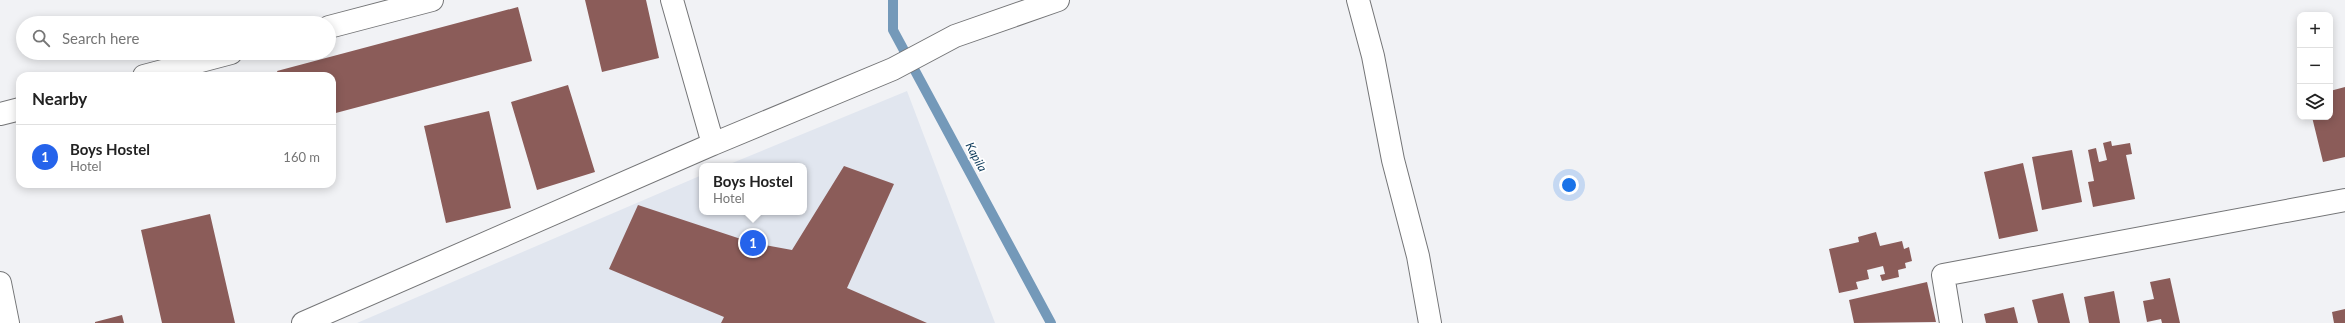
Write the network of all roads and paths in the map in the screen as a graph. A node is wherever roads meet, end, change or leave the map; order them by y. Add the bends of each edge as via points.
1 (432, 0) edge
2 (672, 0) edge
3 (1058, 0) edge
4 (1358, 0) edge
5 (336, 25) edge
6 (205, 60) edge
7 (159, 72) edge
8 (16, 110) edge
9 (0, 114) edge
10 (713, 144) junction
11 (2345, 200) edge
12 (0, 284) edge
13 (8, 323) edge
14 (303, 323) edge
15 (1430, 323) edge
16 (1951, 323) edge

1 - 5 street
2 - 10 street
3 - 10 street via 955,36 893,69
4 - 15 street via 1373,56 1393,160 1418,256
6 - 7 street
8 - 9 street
10 - 14 street
11 - 16 street via 1943,275
12 - 13 street

